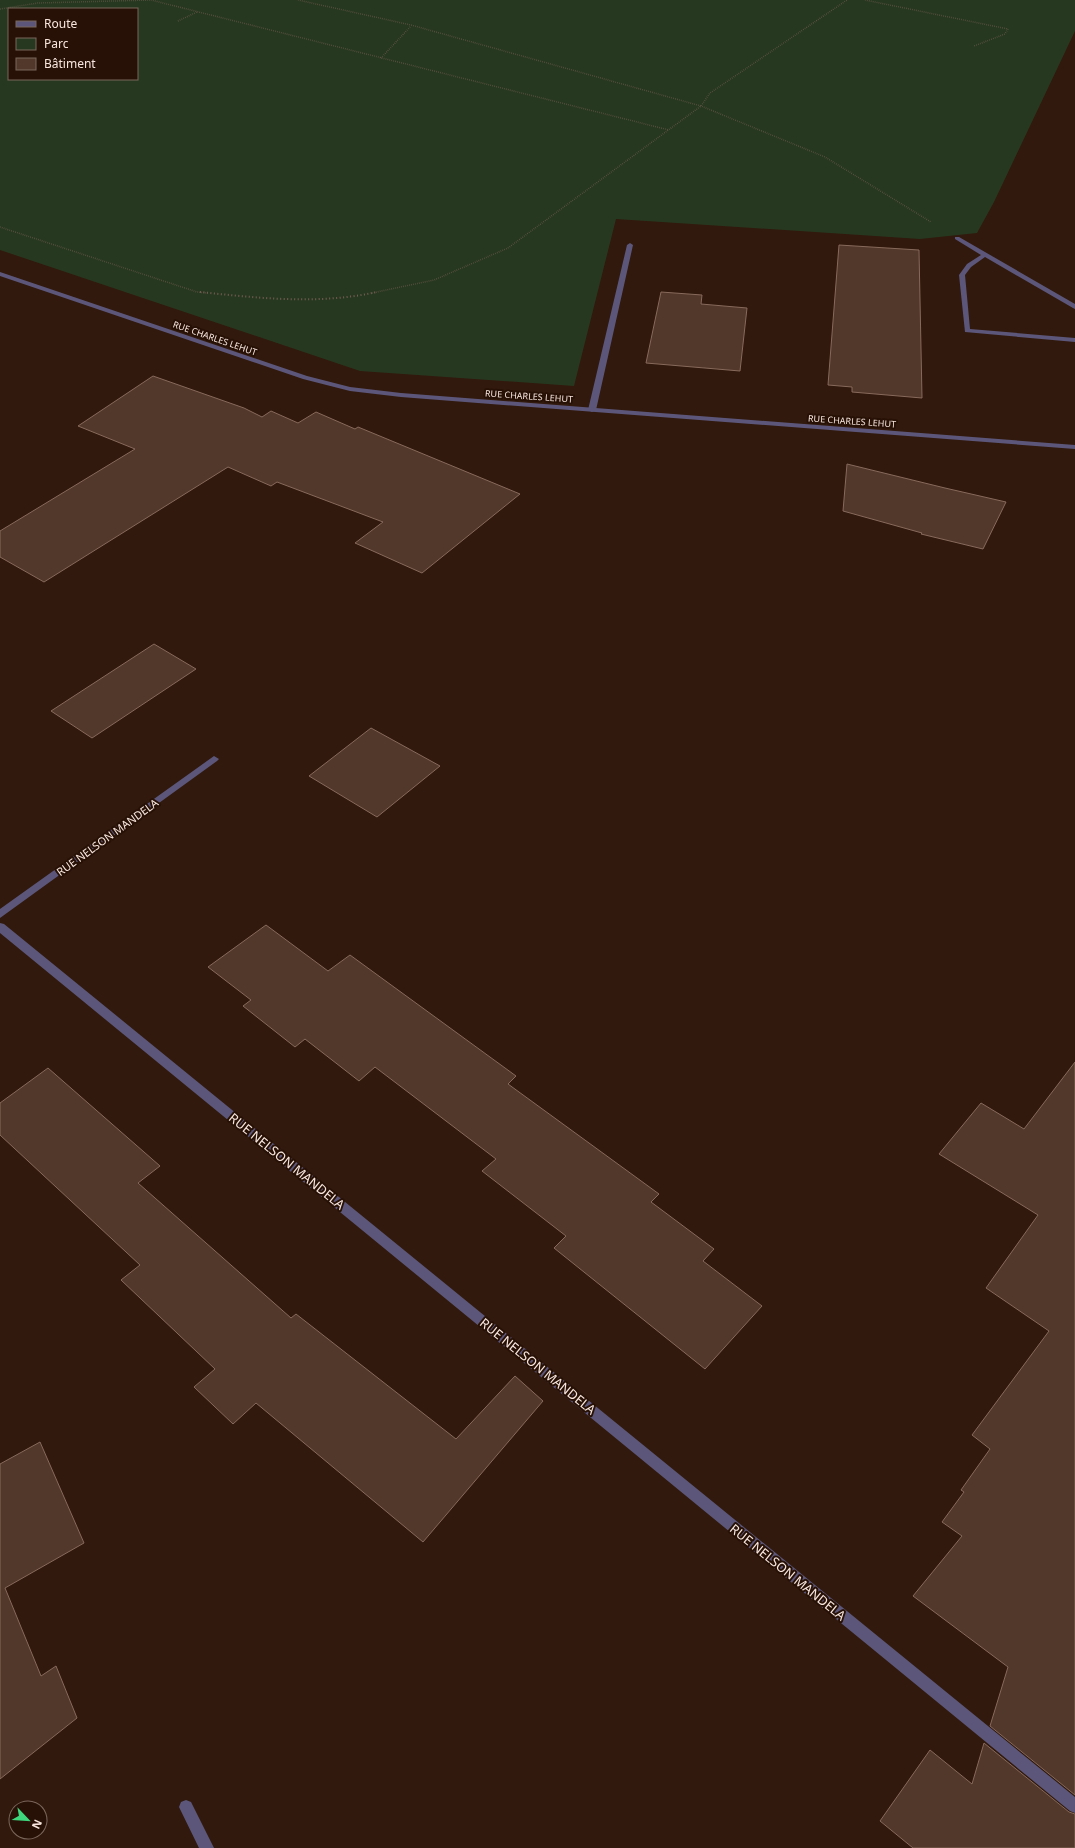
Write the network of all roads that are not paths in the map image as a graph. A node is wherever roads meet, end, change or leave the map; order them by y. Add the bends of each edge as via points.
1 (957, 238) road end
2 (630, 245) dead end
3 (985, 255) junction
4 (0, 274) edge
5 (1075, 307) edge
6 (1075, 340) edge
7 (592, 410) junction
8 (1075, 447) edge
9 (214, 759) dead end
10 (0, 914) edge
11 (0, 927) edge
12 (1075, 1806) edge
13 (186, 1807) dead end
14 (207, 1848) edge

1 - 3 street
2 - 7 street
3 - 5 street
3 - 6 street via 971,262 962,275 967,331
4 - 7 street, RUE CHARLES LEHUT via 305,378 350,389
7 - 8 street, RUE CHARLES LEHUT
9 - 10 street, RUE NELSON MANDELA
11 - 12 street, RUE NELSON MANDELA
13 - 14 street

